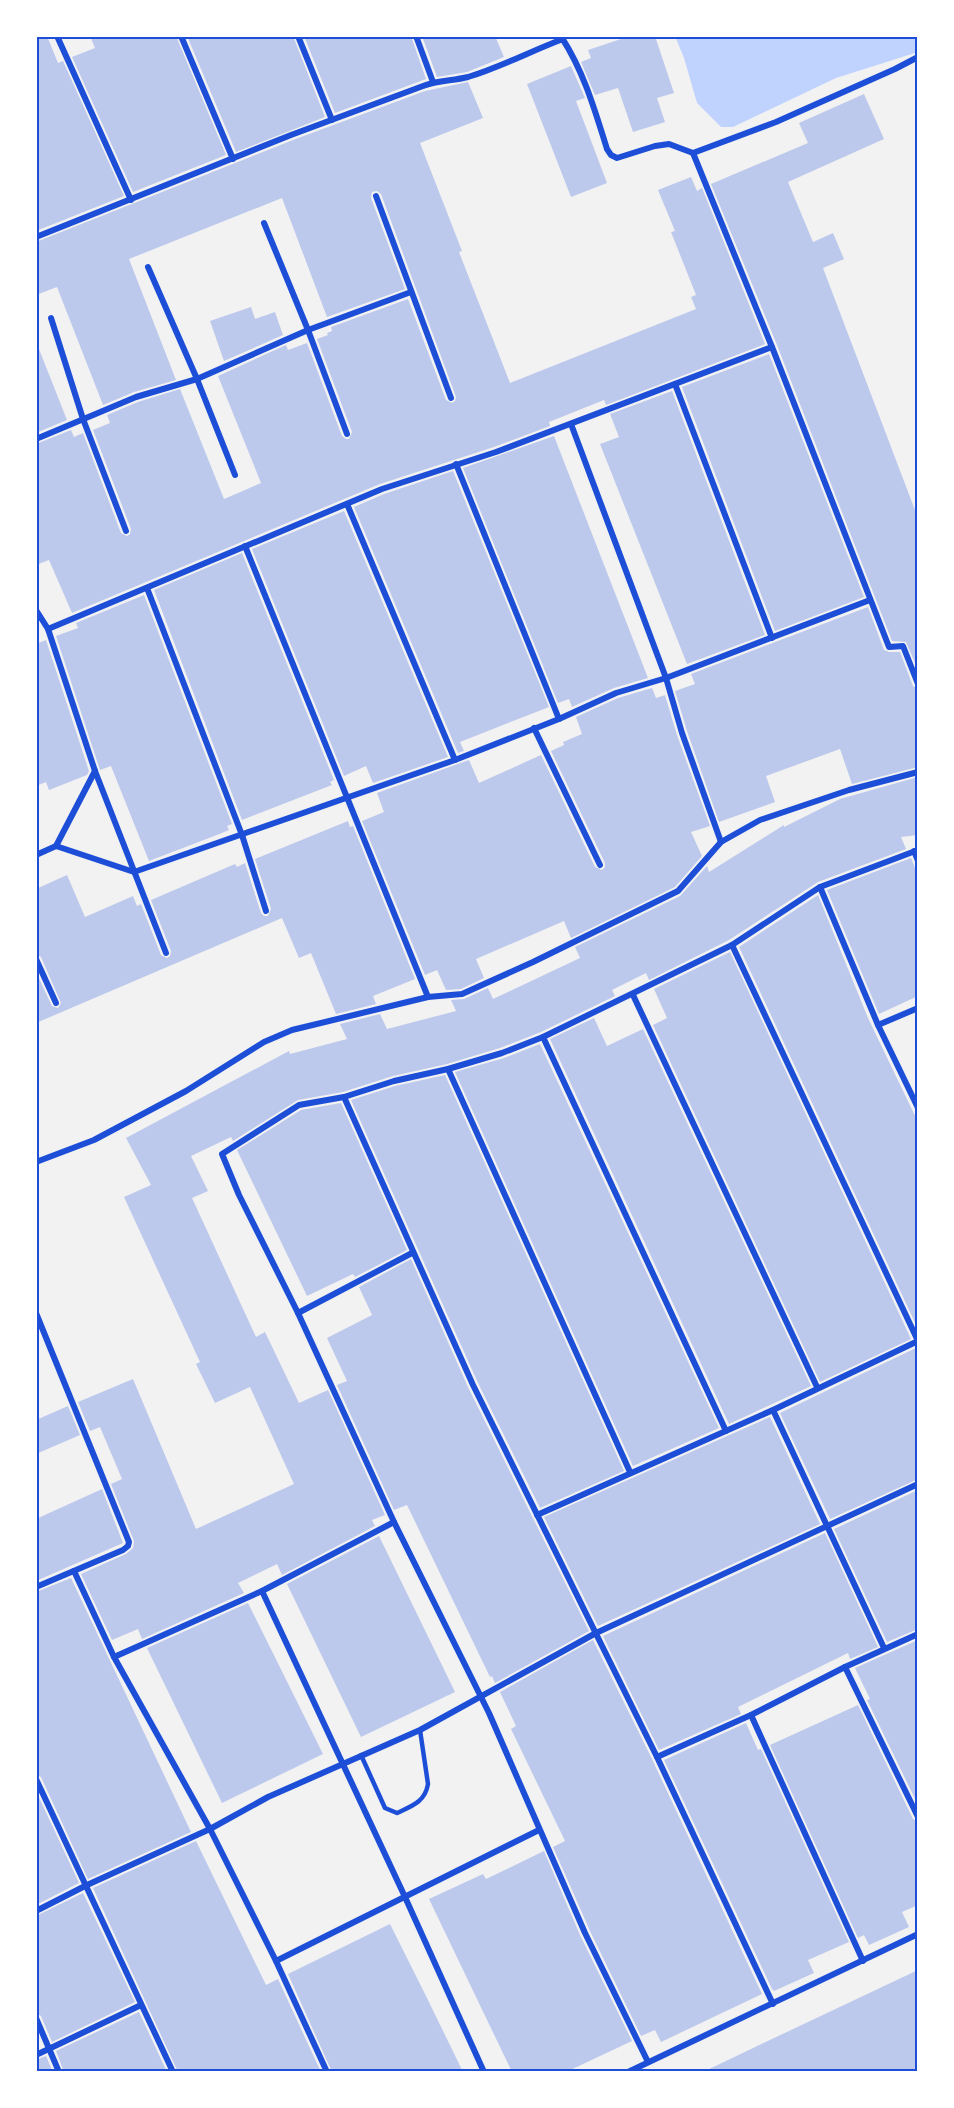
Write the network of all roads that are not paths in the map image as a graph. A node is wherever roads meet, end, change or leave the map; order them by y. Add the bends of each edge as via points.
1 (181, 36) edge
2 (298, 36) edge
3 (416, 36) edge
4 (60, 37) edge
5 (562, 38) edge
6 (918, 57) edge
7 (433, 82) junction
8 (332, 120) junction
9 (693, 153) junction
10 (233, 159) junction
11 (376, 196) dead end
12 (130, 200) junction
13 (264, 223) dead end
14 (36, 237) edge
15 (148, 267) dead end
16 (411, 292) junction
17 (51, 318) dead end
18 (308, 330) junction
19 (772, 347) junction
20 (196, 379) junction
21 (675, 384) junction
22 (451, 398) dead end
23 (83, 419) junction
24 (571, 424) junction
25 (347, 434) dead end
26 (36, 439) edge
27 (456, 464) junction
28 (235, 475) dead end
29 (347, 504) junction
30 (126, 531) dead end
31 (245, 546) junction
32 (147, 588) junction
33 (870, 600) junction
34 (36, 610) edge
35 (48, 629) junction
36 (772, 639) junction
37 (666, 678) junction
38 (918, 684) edge
39 (559, 719) junction
40 (534, 728) junction
41 (455, 760) junction
42 (95, 771) junction
43 (918, 772) edge
44 (347, 798) junction
45 (242, 835) junction
46 (721, 842) junction
47 (56, 846) junction
48 (916, 851) edge
49 (36, 855) edge
50 (918, 861) edge
51 (600, 865) dead end
52 (134, 872) junction
53 (820, 887) junction
54 (266, 911) dead end
55 (732, 945) junction
56 (166, 953) dead end
57 (36, 958) edge
58 (633, 995) junction
59 (428, 997) junction
60 (56, 1003) dead end
61 (918, 1008) edge
62 (878, 1025) junction
63 (543, 1037) junction
64 (448, 1069) junction
65 (344, 1097) junction
66 (918, 1108) edge
67 (36, 1162) edge
68 (412, 1253) junction
69 (36, 1313) edge
70 (298, 1313) junction
71 (918, 1341) edge
72 (817, 1387) junction
73 (772, 1410) junction
74 (726, 1431) junction
75 (630, 1472) junction
76 (918, 1484) edge
77 (537, 1515) junction
78 (394, 1522) junction
79 (828, 1527) junction
80 (74, 1571) junction
81 (36, 1587) edge
82 (262, 1591) junction
83 (596, 1633) junction
84 (918, 1634) edge
85 (884, 1648) junction
86 (114, 1657) junction
87 (845, 1667) junction
88 (480, 1698) junction
89 (751, 1715) junction
90 (420, 1730) junction
91 (361, 1755) junction
92 (657, 1757) junction
93 (343, 1764) junction
94 (36, 1779) edge
95 (918, 1817) edge
96 (210, 1829) junction
97 (539, 1830) junction
98 (87, 1886) junction
99 (405, 1897) junction
100 (36, 1911) edge
101 (918, 1934) edge
102 (863, 1960) junction
103 (276, 1961) junction
104 (773, 2004) junction
105 (141, 2005) junction
106 (36, 2018) edge
107 (49, 2049) junction
108 (36, 2055) edge
109 (648, 2062) junction
110 (59, 2072) edge
111 (173, 2072) edge
112 (327, 2072) edge
113 (484, 2072) edge
114 (628, 2072) edge

1 - 10 street
2 - 8 street
3 - 7 street
4 - 12 street
5 - 7 street via 510,63 466,78
5 - 9 street via 589,93 611,155 617,158 669,144
6 - 9 street via 776,122
7 - 8 street
8 - 10 street
9 - 19 street
10 - 12 street
11 - 16 street
12 - 14 street
13 - 18 street
15 - 20 street
16 - 18 street
16 - 22 street
17 - 23 street
18 - 20 street
18 - 25 street
19 - 21 street
19 - 33 street
20 - 23 street via 136,397
20 - 28 street
21 - 24 street
21 - 36 street
23 - 26 street
23 - 30 street
24 - 27 street
24 - 37 street
27 - 29 street
27 - 39 street
29 - 31 street
29 - 41 street
31 - 32 street
31 - 44 street
32 - 35 street
32 - 45 street
33 - 36 street
33 - 38 street via 889,647 903,646
34 - 35 street
35 - 42 street
36 - 37 street
37 - 39 street via 616,693
37 - 46 street
39 - 40 street
40 - 41 street
40 - 51 street
41 - 44 street
42 - 47 street
42 - 52 street
43 - 46 street via 760,820
44 - 45 street
44 - 59 street
45 - 52 street
45 - 54 street
46 - 59 street via 678,891 462,994
47 - 49 street
47 - 52 street
48 - 50 street
48 - 53 street
52 - 56 street
53 - 55 street
53 - 62 street
55 - 58 street
55 - 71 street
57 - 60 street
58 - 63 street
58 - 72 street
59 - 67 street via 312,1025 264,1042 186,1091 94,1140
61 - 62 street
62 - 66 street
63 - 64 street
63 - 74 street
64 - 65 street
64 - 75 street
65 - 68 street
65 - 70 street via 299,1105 222,1154
68 - 70 street
68 - 77 street
69 - 80 street via 129,1542 123,1550
70 - 78 street
71 - 72 street
72 - 73 street
73 - 74 street
73 - 79 street
74 - 75 street
75 - 77 street
76 - 79 street
77 - 83 street
78 - 82 street
78 - 88 street
79 - 83 street
79 - 85 street
80 - 81 street
80 - 86 street
82 - 86 street
82 - 93 street
83 - 88 street
83 - 92 street
84 - 85 street
85 - 87 street
86 - 96 street
87 - 89 street
87 - 95 street
88 - 90 street
88 - 97 street
89 - 92 street
89 - 102 street
90 - 91 street
90 - 91 lane via 427,1792 419,1803 397,1813 385,1808
91 - 93 street
92 - 104 street
93 - 96 street via 268,1797
93 - 99 street
94 - 98 street
96 - 98 street
96 - 103 street
97 - 99 street
97 - 109 street
98 - 100 street
98 - 105 street
99 - 103 street
99 - 113 street
101 - 102 street
102 - 104 street
103 - 112 street
104 - 109 street
105 - 107 street
105 - 111 street
106 - 107 street
107 - 108 street
107 - 110 street
109 - 114 street

